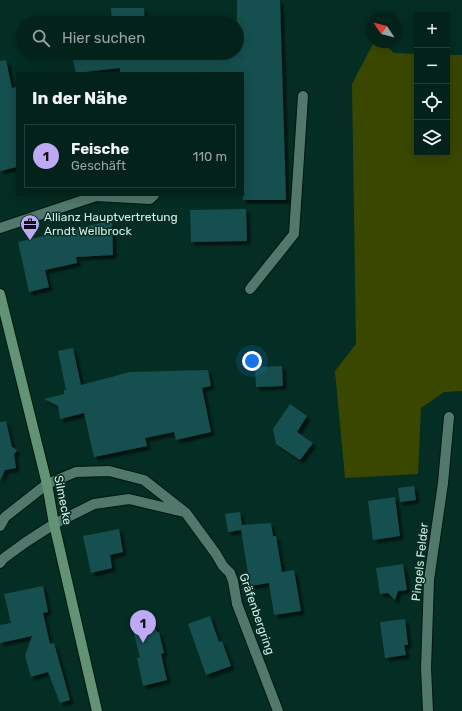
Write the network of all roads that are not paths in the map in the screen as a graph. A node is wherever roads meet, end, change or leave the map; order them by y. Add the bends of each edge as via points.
1 (303, 96) dead end
2 (96, 196) edge
3 (96, 196) edge
4 (153, 196) edge
5 (0, 228) edge
6 (250, 288) dead end
7 (0, 294) edge
8 (449, 417) dead end
9 (47, 484) junction
10 (186, 513) junction
11 (54, 524) junction
12 (0, 526) edge
13 (0, 563) edge
14 (97, 711) edge
15 (278, 711) edge
16 (428, 711) edge

1 - 6 street via 294,234
2 - 5 street
3 - 4 street via 150,199
7 - 9 main road, Silmecke
8 - 16 street, Pingels Felder via 443,483 429,580 426,668
9 - 10 street, Gräfenbergring via 76,472 109,471 144,480
9 - 11 main road, Silmecke
9 - 12 street, Gräfenbergring via 5,517
10 - 11 street via 129,499 94,504
10 - 15 street, Gräfenbergring via 233,581 237,604
11 - 13 street
11 - 14 main road, Silmecke

